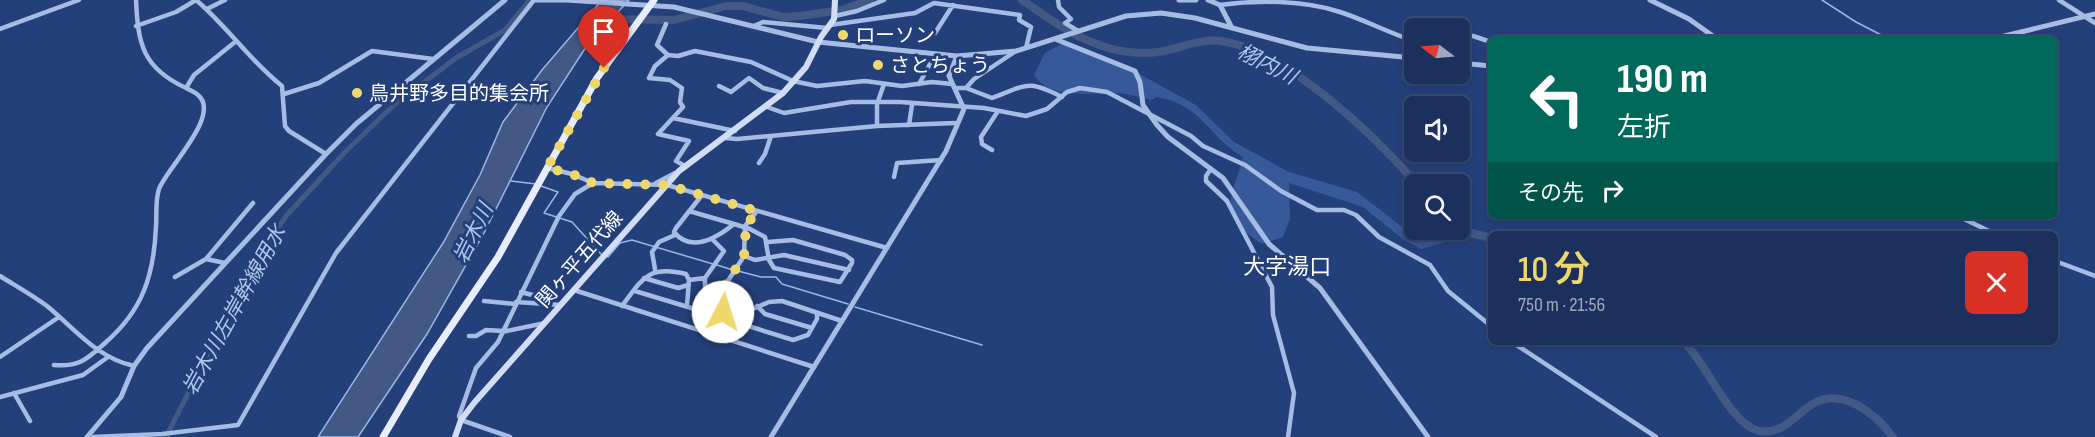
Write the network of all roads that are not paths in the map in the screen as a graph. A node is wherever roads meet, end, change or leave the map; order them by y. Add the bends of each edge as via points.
1 (79, 0) edge
2 (136, 0) edge
3 (196, 0) edge
4 (225, 0) edge
5 (505, 0) edge
6 (535, 0) edge
7 (566, 0) edge
8 (884, 0) edge
9 (1058, 0) edge
10 (1179, 0) edge
11 (1196, 0) edge
12 (1208, 0) edge
13 (1650, 0) edge
14 (2059, 0) edge
15 (933, 2) edge
16 (652, 3) edge
17 (835, 3) edge
18 (953, 5) junction
19 (1220, 6) junction
20 (207, 9) junction
21 (2095, 14) edge
22 (835, 16) junction
23 (2084, 16) junction
24 (2095, 22) edge
25 (666, 24) dead end
26 (136, 26) junction
27 (754, 26) junction
28 (829, 26) junction
29 (1232, 28) junction
30 (0, 29) edge
31 (1076, 32) junction
32 (936, 33) dead end
33 (1470, 36) edge
34 (1713, 36) edge
35 (2004, 36) edge
36 (1404, 38) edge
37 (1055, 39) junction
38 (1488, 41) edge
39 (235, 42) junction
40 (818, 42) junction
41 (1026, 48) junction
42 (1016, 51) junction
43 (935, 54) junction
44 (668, 55) junction
45 (957, 56) junction
46 (1404, 57) edge
47 (433, 59) junction
48 (1470, 64) edge
49 (1488, 66) edge
50 (794, 81) junction
51 (884, 84) junction
52 (919, 84) junction
53 (719, 86) dead end
54 (953, 86) junction
55 (186, 88) junction
56 (966, 88) junction
57 (783, 93) junction
58 (284, 94) junction
59 (1062, 97) junction
60 (876, 102) junction
61 (912, 105) junction
62 (767, 107) junction
63 (963, 107) junction
64 (999, 111) junction
65 (1148, 113) junction
66 (673, 118) junction
67 (955, 123) junction
68 (909, 125) junction
69 (877, 126) junction
70 (735, 131) junction
71 (771, 136) junction
72 (724, 138) junction
73 (992, 150) dead end
74 (326, 154) junction
75 (941, 160) junction
76 (759, 163) dead end
77 (685, 166) junction
78 (547, 168) junction
79 (1211, 169) junction
80 (679, 171) junction
81 (894, 177) dead end
82 (593, 183) junction
83 (653, 184) junction
84 (667, 185) junction
85 (702, 195) junction
86 (253, 203) dead end
87 (689, 211) junction
88 (757, 211) junction
89 (1964, 219) edge
90 (734, 224) junction
91 (746, 226) junction
92 (1989, 231) edge
93 (675, 235) junction
94 (713, 240) junction
95 (768, 242) junction
96 (886, 248) junction
97 (744, 256) junction
98 (768, 258) junction
99 (206, 259) junction
100 (2058, 262) edge
101 (225, 263) junction
102 (656, 269) junction
103 (849, 270) junction
104 (0, 276) edge
105 (2095, 276) edge
106 (176, 277) dead end
107 (644, 278) junction
108 (705, 278) junction
109 (689, 283) junction
110 (574, 290) junction
111 (635, 291) junction
112 (521, 292) junction
113 (548, 293) dead end
114 (484, 301) dead end
115 (516, 303) junction
116 (561, 305) junction
117 (622, 306) junction
118 (687, 306) junction
119 (757, 306) junction
120 (705, 312) junction
121 (817, 314) junction
122 (738, 315) junction
123 (59, 316) junction
124 (721, 316) junction
125 (842, 321) junction
126 (545, 323) junction
127 (1488, 324) edge
128 (812, 328) junction
129 (502, 332) junction
130 (709, 333) junction
131 (469, 336) dead end
132 (1516, 345) edge
133 (97, 350) junction
134 (1, 355) edge
135 (108, 357) junction
136 (54, 365) dead end
137 (134, 366) junction
138 (814, 367) junction
139 (14, 393) junction
140 (0, 398) edge
141 (461, 420) junction
142 (30, 421) dead end
143 (87, 437) edge
144 (93, 437) edge
145 (383, 437) edge
146 (455, 437) edge
147 (510, 437) edge
148 (771, 437) edge
149 (1288, 437) edge
150 (1428, 437) edge
151 (1656, 437) edge

1 - 30 street
2 - 26 street
3 - 20 street
3 - 26 street via 176,12
4 - 20 street
5 - 47 street
6 - 7 street
6 - 144 street via 336,253 238,425
7 - 16 street
8 - 22 street
9 - 31 street via 1059,7 1071,19 1065,23
10 - 11 street
12 - 19 street
13 - 34 street
14 - 23 street
15 - 18 street
15 - 28 street via 915,13
16 - 27 street
16 - 78 main road via 588,93
17 - 22 main road
18 - 32 street via 946,9
18 - 41 street via 1020,15 1019,20 1031,31
19 - 29 street
19 - 36 street via 1237,2 1305,4 1340,12
20 - 39 street
21 - 23 street
22 - 28 main road, 関ヶ平五代線
23 - 24 street
23 - 35 street
25 - 44 street via 657,45
26 - 55 street via 147,61 164,79
27 - 28 street via 763,22
27 - 40 street
28 - 40 main road, 関ヶ平五代線
29 - 31 street via 1181,15 1151,13 1126,16
29 - 46 street via 1307,48
31 - 37 street
33 - 38 street
37 - 41 street
37 - 65 street via 1135,71
39 - 55 street via 194,75
39 - 58 street via 282,86
40 - 43 street
40 - 50 main road, 関ヶ平五代線
41 - 42 street
42 - 45 street
42 - 56 street
43 - 45 street
43 - 52 street
44 - 50 street via 695,51 751,62
44 - 66 street via 655,66 649,78 670,80 682,88 683,106
45 - 54 street via 950,69
47 - 58 street via 372,51 303,91
47 - 74 street via 374,107
48 - 49 street
50 - 51 street via 817,86 865,81
50 - 57 main road, 関ヶ平五代線
51 - 52 street
51 - 60 street
52 - 54 street
53 - 57 street via 731,92 749,78 763,88
54 - 56 street
54 - 63 street
55 - 133 street via 203,98 204,107 196,135 160,184 154,248 144,297 129,323
56 - 59 street via 992,98 1034,84
57 - 62 main road, 関ヶ平五代線
58 - 74 street via 285,126
59 - 64 street via 1035,115
59 - 65 street via 1080,88 1107,92
60 - 61 street
60 - 62 street via 784,113
60 - 69 street
61 - 63 street
61 - 68 street
62 - 70 main road, 関ヶ平五代線
63 - 64 street
63 - 67 street
64 - 73 street via 980,140
65 - 79 street via 1168,137
65 - 127 street via 1210,150 1245,165 1317,210 1344,210 1356,215 1379,237 1430,265 1448,291
66 - 70 street
66 - 77 street via 658,134 689,141 676,161
67 - 68 street
67 - 75 street via 953,137
68 - 69 street
69 - 71 street
70 - 72 main road, 関ヶ平五代線
71 - 72 street
71 - 76 street
72 - 77 main road, 関ヶ平五代線
74 - 101 street
75 - 81 street via 897,163
75 - 96 street
77 - 80 main road, 関ヶ平五代線
78 - 82 street
78 - 145 main road via 498,258 429,359
79 - 149 street via 1206,181 1227,201 1272,287 1273,315 1294,393
79 - 150 street via 1241,201 1269,244 1320,288
80 - 83 street
80 - 84 main road, 関ヶ平五代線
82 - 83 street
82 - 112 street via 575,194 558,218
83 - 84 street
84 - 85 street
84 - 110 main road, 関ヶ平五代線
85 - 87 street
85 - 88 street
86 - 99 street
87 - 90 street
87 - 93 street
88 - 91 street
88 - 96 street
89 - 92 street
90 - 91 street
90 - 94 street
91 - 95 street via 762,233
91 - 97 street
93 - 94 street via 703,244
93 - 102 street via 655,246 652,252
94 - 108 street via 724,251
95 - 98 street
95 - 103 street via 793,240 845,255 852,260
96 - 125 street
97 - 98 street via 755,260
97 - 124 street via 724,287
98 - 103 street via 784,255
98 - 103 street via 774,268 840,282
99 - 101 street
99 - 106 street
100 - 105 street
101 - 137 street
102 - 107 street
102 - 109 street via 683,273
104 - 123 street
107 - 109 street via 678,288
107 - 111 street
108 - 109 street
108 - 120 street
109 - 118 street
110 - 116 main road, 関ヶ平五代線
110 - 117 street
111 - 117 street
111 - 118 street
112 - 113 street via 536,296
112 - 115 street
114 - 115 street
115 - 116 street
115 - 129 street
116 - 126 main road, 関ヶ平五代線
117 - 130 street
118 - 120 street
119 - 121 street via 782,301
119 - 122 street
119 - 128 street via 765,314
120 - 124 street
121 - 125 street
121 - 128 street
122 - 124 street
122 - 128 street via 746,325 793,340 803,338
123 - 133 street
123 - 134 street
124 - 130 street
125 - 138 street
126 - 129 street
126 - 141 main road, 関ヶ平五代線
129 - 131 street via 486,330
129 - 141 street via 476,368 459,416
130 - 138 street
132 - 151 street
133 - 135 street
133 - 136 street via 73,366
135 - 137 street via 123,366
135 - 139 street via 83,375
137 - 143 street via 121,397
138 - 148 street
139 - 140 street
139 - 142 street via 21,412
141 - 146 main road, 関ヶ平五代線
141 - 147 street

